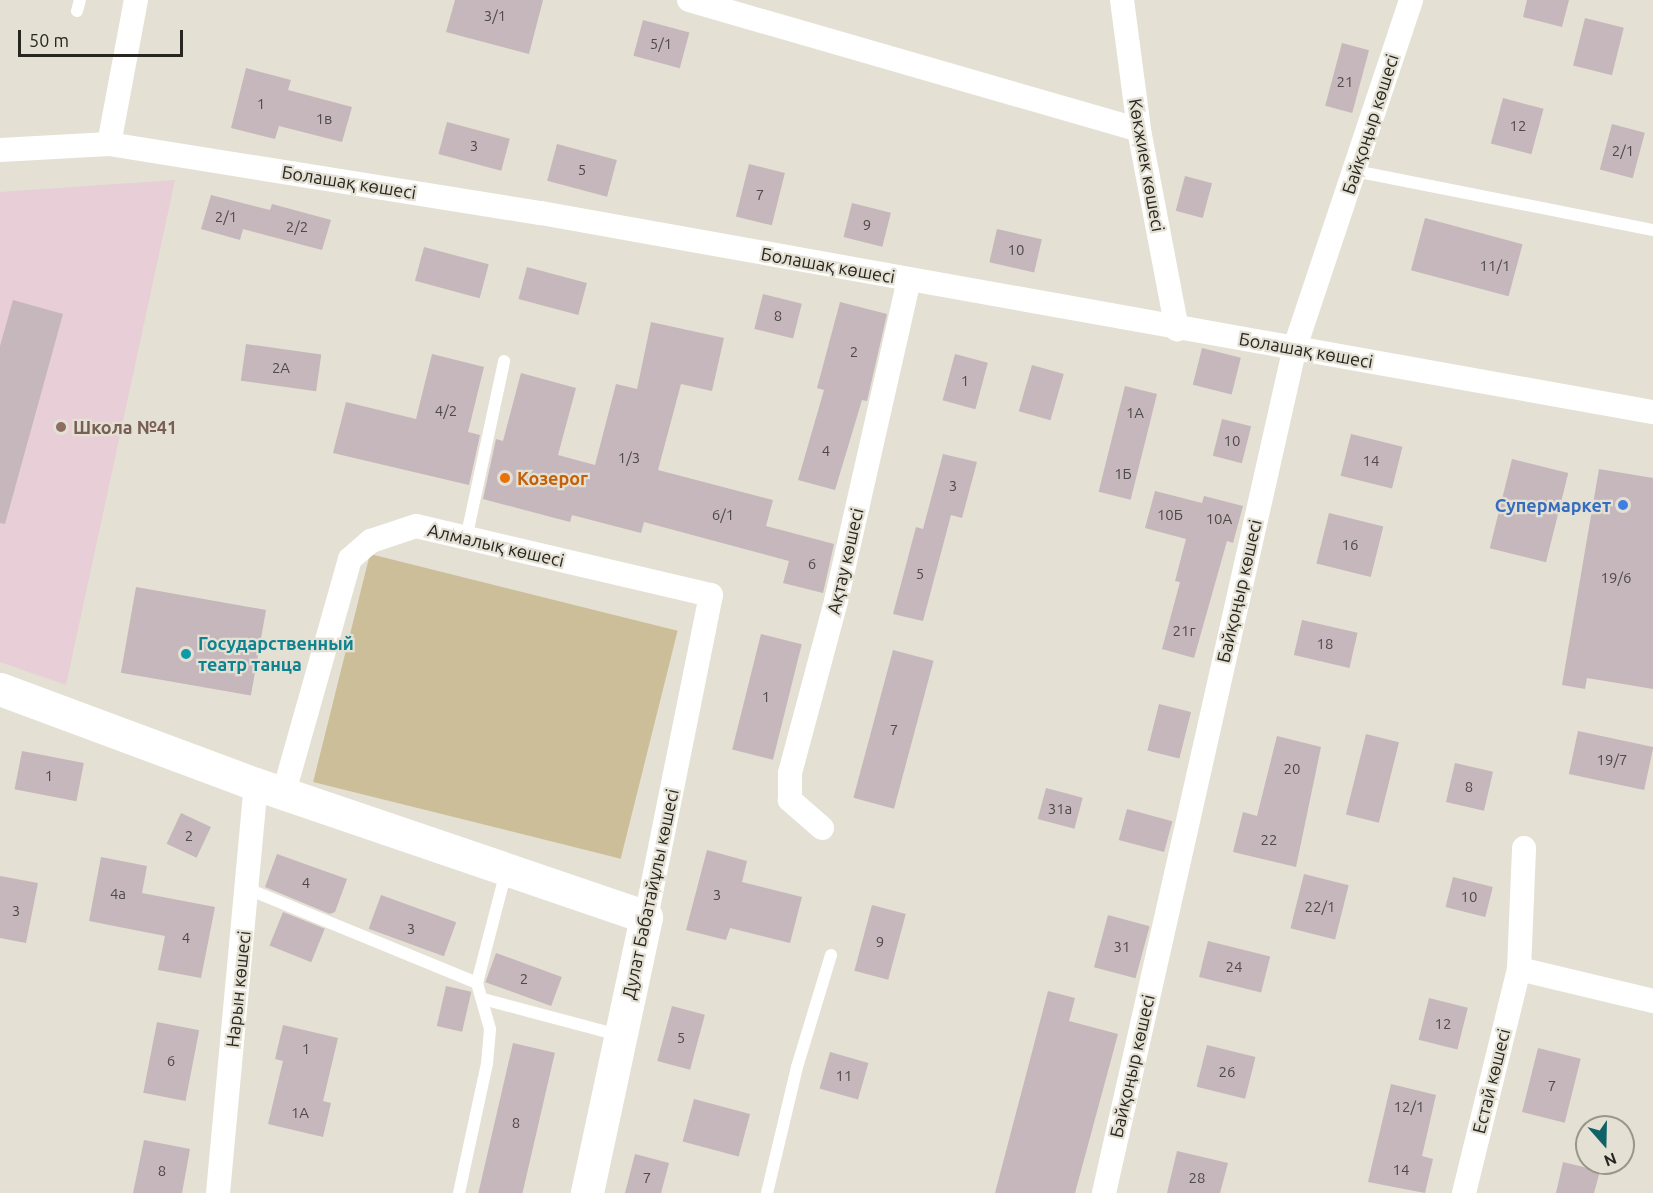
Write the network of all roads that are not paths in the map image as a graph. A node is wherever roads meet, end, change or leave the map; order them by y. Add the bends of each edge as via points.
1 (136, 0) edge
2 (689, 0) edge
3 (1122, 0) edge
4 (1411, 0) edge
5 (1139, 130) junction
6 (109, 144) junction
7 (0, 150) edge
8 (1355, 171) junction
9 (1653, 230) edge
10 (909, 280) junction
11 (1177, 329) junction
12 (1295, 347) junction
13 (504, 361) dead end
14 (1653, 412) edge
15 (466, 539) junction
16 (711, 595) joint
17 (0, 689) edge
18 (270, 788) junction
19 (822, 828) dead end
20 (1524, 848) dead end
21 (506, 870) junction
22 (248, 889) junction
23 (646, 917) junction
24 (831, 955) dead end
25 (1519, 969) junction
26 (477, 983) junction
27 (483, 999) junction
28 (1653, 1000) edge
29 (620, 1036) junction
30 (218, 1193) edge
31 (459, 1193) edge
32 (587, 1193) edge
33 (768, 1193) edge
34 (1104, 1193) edge
35 (1464, 1193) edge

1 - 6 street
2 - 5 street
3 - 5 street, Көкжиек көшесі
4 - 8 street, Байқоңыр көшесі
5 - 11 street, Көкжиек көшесі
6 - 7 street, Болашақ көшесі
6 - 10 street, Болашақ көшесі via 541,213
8 - 9 lane
8 - 12 street, Байқоңыр көшесі
10 - 11 street, Болашақ көшесі
10 - 19 street, Ақтау көшесі via 836,601 790,773 790,800
11 - 12 street, Болашақ көшесі
12 - 14 street, Болашақ көшесі
12 - 34 street, Байқоңыр көшесі
13 - 15 lane
15 - 16 street, Алмалық көшесі
15 - 18 street, Алмалық көшесі via 416,526 371,541 350,559
16 - 23 street, Дулат Бабатайұлы көшесі
17 - 18 street
18 - 21 street
18 - 22 street, Нарын көшесі
20 - 25 street, Естай көшесі
21 - 23 street
21 - 26 lane
22 - 26 lane
22 - 30 street, Нарын көшесі
23 - 29 street, Дулат Бабатайұлы көшесі
24 - 33 lane via 797,1067
25 - 28 street
25 - 35 street, Естай көшесі
26 - 27 lane
27 - 29 lane
27 - 31 lane via 490,1029 487,1064
29 - 32 street, Дулат Бабатайұлы көшесі

